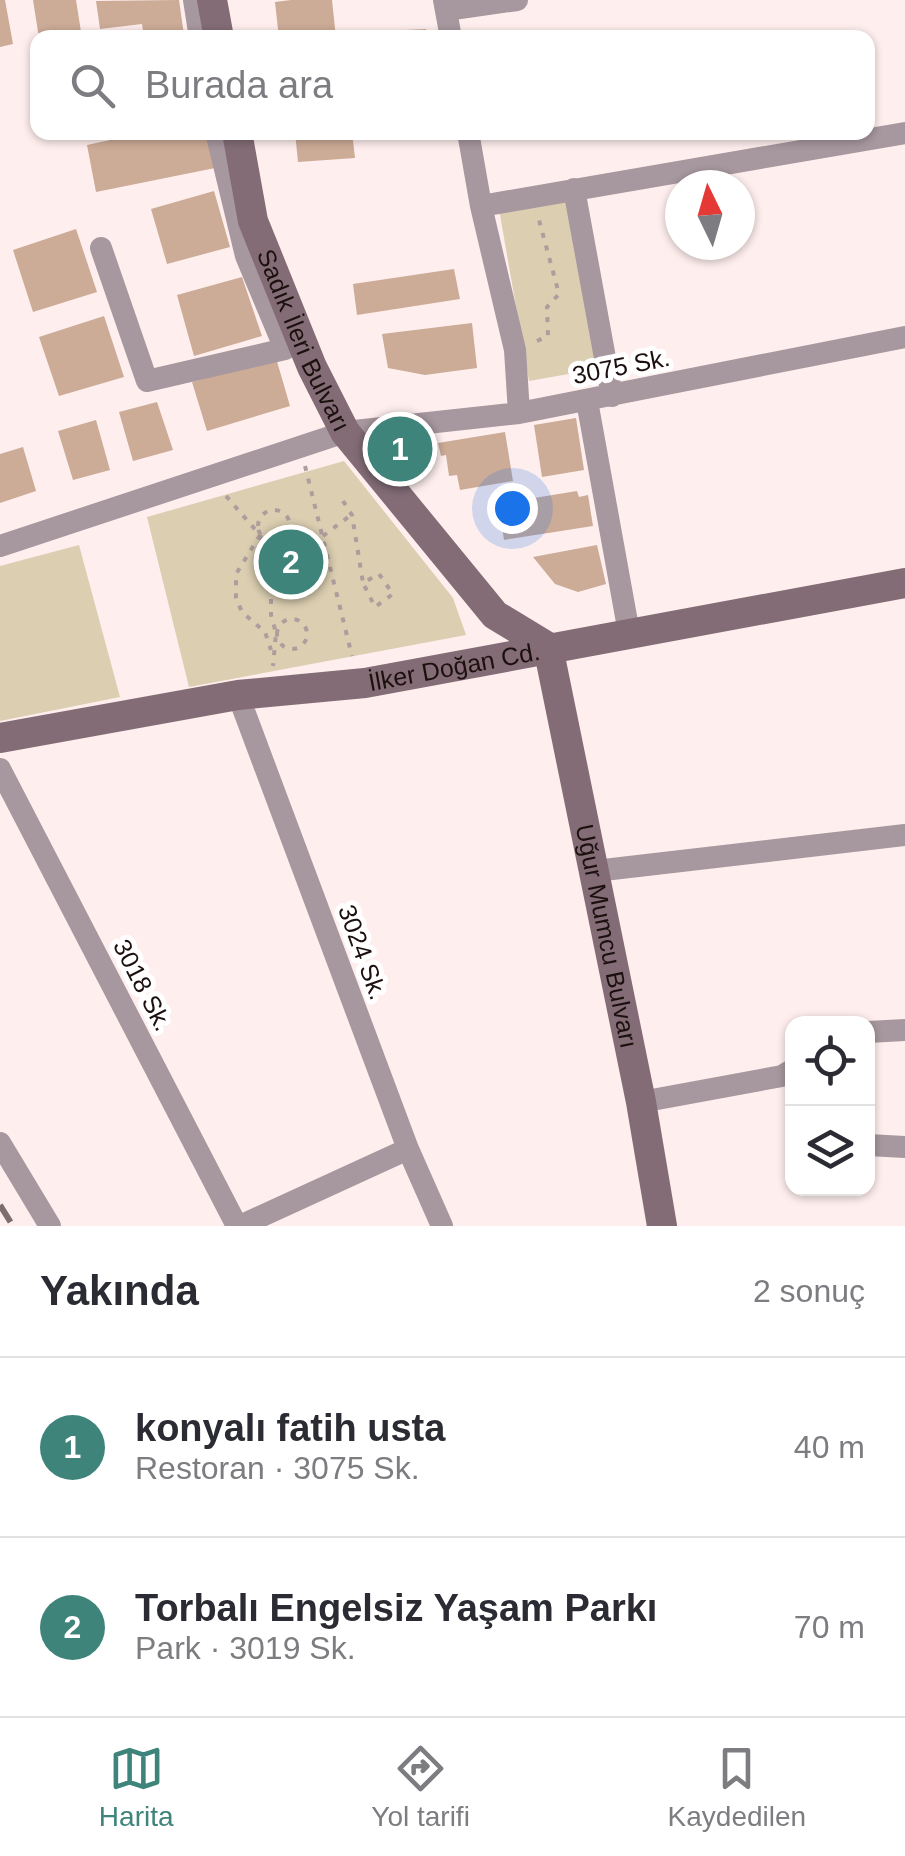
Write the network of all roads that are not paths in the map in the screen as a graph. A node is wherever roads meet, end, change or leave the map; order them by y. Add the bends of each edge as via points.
1 (194, 0) edge
2 (212, 0) edge
3 (518, 0) edge
4 (445, 5) edge
5 (199, 30) edge
6 (218, 30) edge
7 (450, 30) edge
8 (905, 133) edge
9 (875, 138) edge
10 (218, 140) edge
11 (238, 140) edge
12 (469, 140) edge
13 (864, 140) edge
14 (574, 189) junction
15 (481, 206) junction
16 (101, 248) dead end
17 (905, 337) edge
18 (612, 396) junction
19 (587, 401) junction
20 (519, 413) junction
21 (344, 432) junction
22 (0, 546) edge
23 (905, 583) edge
24 (629, 632) junction
25 (548, 647) junction
26 (238, 695) junction
27 (0, 738) edge
28 (0, 769) edge
29 (905, 835) edge
30 (595, 871) junction
31 (905, 1030) edge
32 (875, 1032) edge
33 (785, 1077) edge
34 (641, 1102) junction
35 (0, 1143) edge
36 (875, 1146) edge
37 (905, 1148) edge
38 (408, 1149) junction
39 (50, 1226) edge
40 (238, 1226) edge
41 (442, 1226) edge
42 (662, 1226) edge

1 - 5 street
2 - 6 main road
3 - 4 street
4 - 7 street
8 - 9 street
10 - 16 street via 246,256 285,349 147,381
11 - 21 main road, Sadık İleri Bulvarı via 253,221
12 - 15 street
13 - 14 street
14 - 15 street
14 - 18 street
15 - 20 street via 515,350
17 - 18 street, 3075 Sk.
18 - 19 street, 3075 Sk.
19 - 20 street, 3075 Sk.
19 - 24 street
20 - 21 street, 3075 Sk.
21 - 22 street, 3075 Sk.
21 - 25 main road, Sadık İleri Bulvarı via 495,614
23 - 24 main road, İlker Doğan Cd.
24 - 25 main road, İlker Doğan Cd.
25 - 26 main road, İlker Doğan Cd. via 359,683
25 - 30 main road, Uğur Mumcu Bulvarı
26 - 27 main road, İlker Doğan Cd.
26 - 38 street, 3024 Sk.
28 - 40 street, 3018 Sk.
29 - 30 street
30 - 34 main road, Uğur Mumcu Bulvarı
31 - 32 street
33 - 34 street
34 - 42 main road, Uğur Mumcu Bulvarı
35 - 39 street
36 - 37 street
38 - 40 street
38 - 41 street, 3024 Sk.

